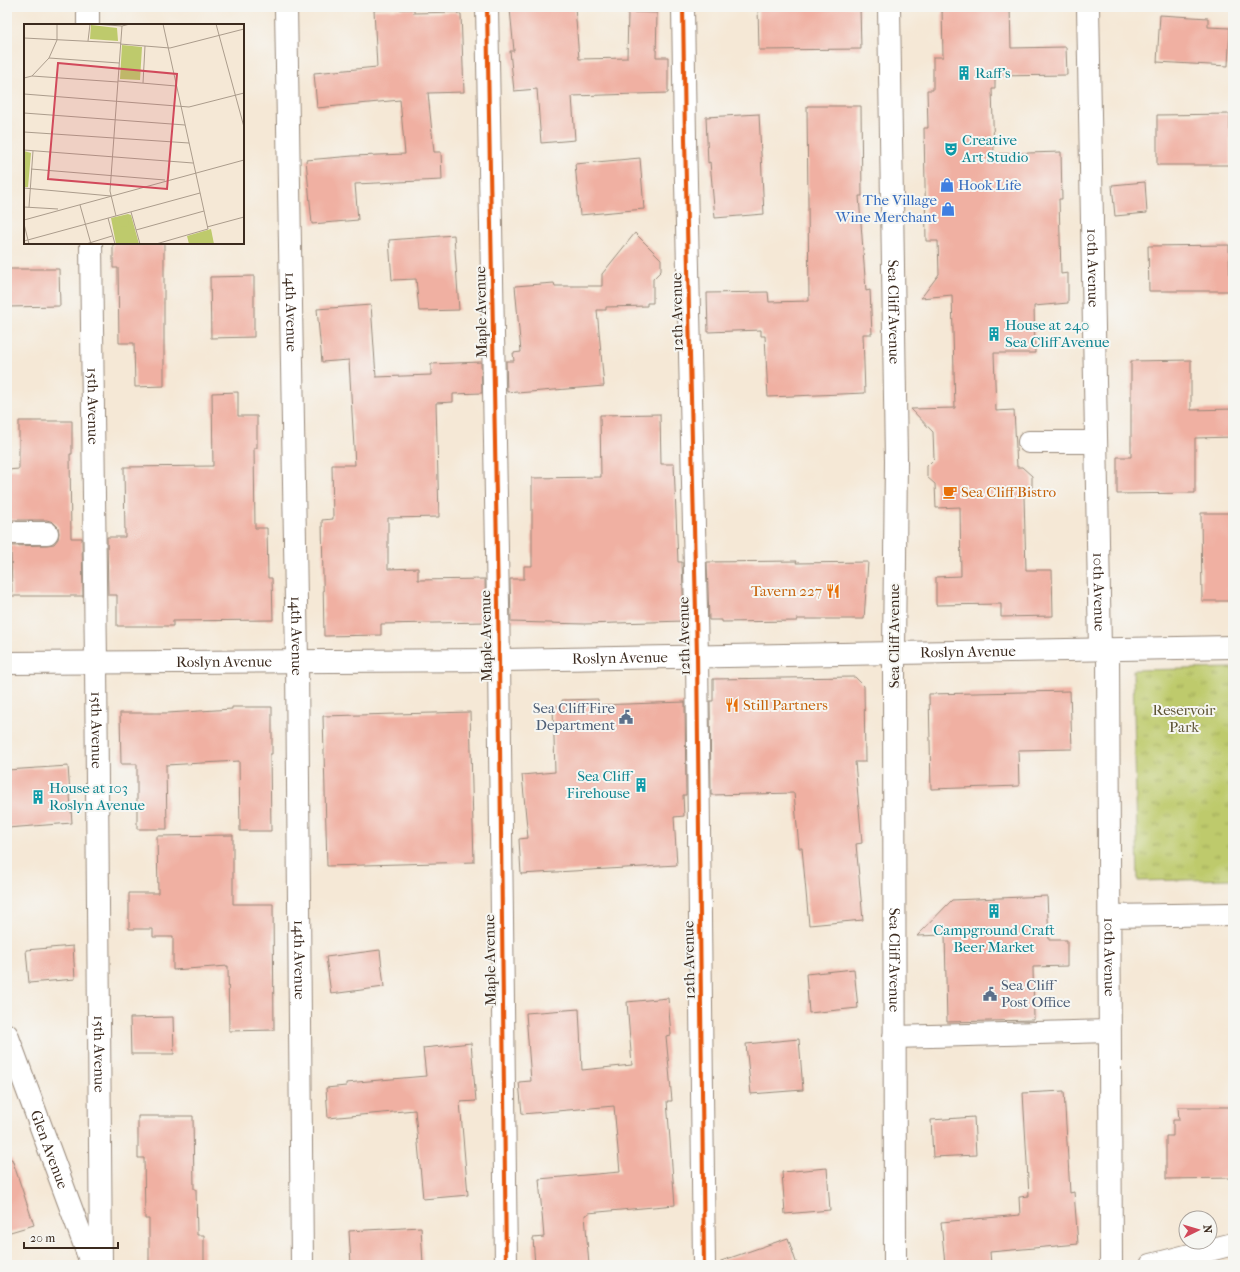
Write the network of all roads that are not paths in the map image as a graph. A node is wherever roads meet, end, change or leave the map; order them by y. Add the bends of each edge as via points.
1 (88, 7) edge
2 (286, 7) edge
3 (487, 7) edge
4 (683, 7) edge
5 (889, 7) edge
6 (1088, 7) edge
7 (88, 24) edge
8 (91, 244) edge
9 (1029, 442) dead end
10 (1096, 442) junction
11 (7, 533) edge
12 (47, 533) dead end
13 (1233, 647) edge
14 (1104, 649) junction
15 (894, 652) junction
16 (697, 656) junction
17 (499, 660) junction
18 (297, 661) junction
19 (96, 663) junction
20 (7, 664) edge
21 (1233, 914) edge
22 (1110, 916) junction
23 (1109, 1030) junction
24 (7, 1035) edge
25 (894, 1037) junction
26 (1233, 1244) edge
27 (92, 1265) edge
28 (101, 1265) edge
29 (302, 1265) edge
30 (506, 1265) edge
31 (704, 1265) edge
32 (895, 1265) edge
33 (1111, 1265) edge
34 (1151, 1265) edge

1 - 7 street
2 - 18 street, 14th Avenue
3 - 17 street, Maple Avenue
4 - 16 street, 12th Avenue
5 - 15 street, Sea Cliff Avenue via 896,461
6 - 10 street, 10th Avenue
8 - 19 street, 15th Avenue
9 - 10 street
10 - 14 street, 10th Avenue
11 - 12 street
13 - 14 street, Roslyn Avenue
14 - 15 street, Roslyn Avenue
14 - 22 street, 10th Avenue
15 - 16 street, Roslyn Avenue
15 - 25 street, Sea Cliff Avenue
16 - 17 street, Roslyn Avenue
16 - 31 street, 12th Avenue
17 - 18 street, Roslyn Avenue
17 - 30 street, Maple Avenue
18 - 19 street, Roslyn Avenue
18 - 29 street, 14th Avenue
19 - 20 street, Roslyn Avenue
19 - 28 street, 15th Avenue
21 - 22 street
22 - 23 street, 10th Avenue
23 - 25 street
23 - 33 street, 10th Avenue
24 - 27 street, Glen Avenue
25 - 32 street, Sea Cliff Avenue
26 - 34 street

